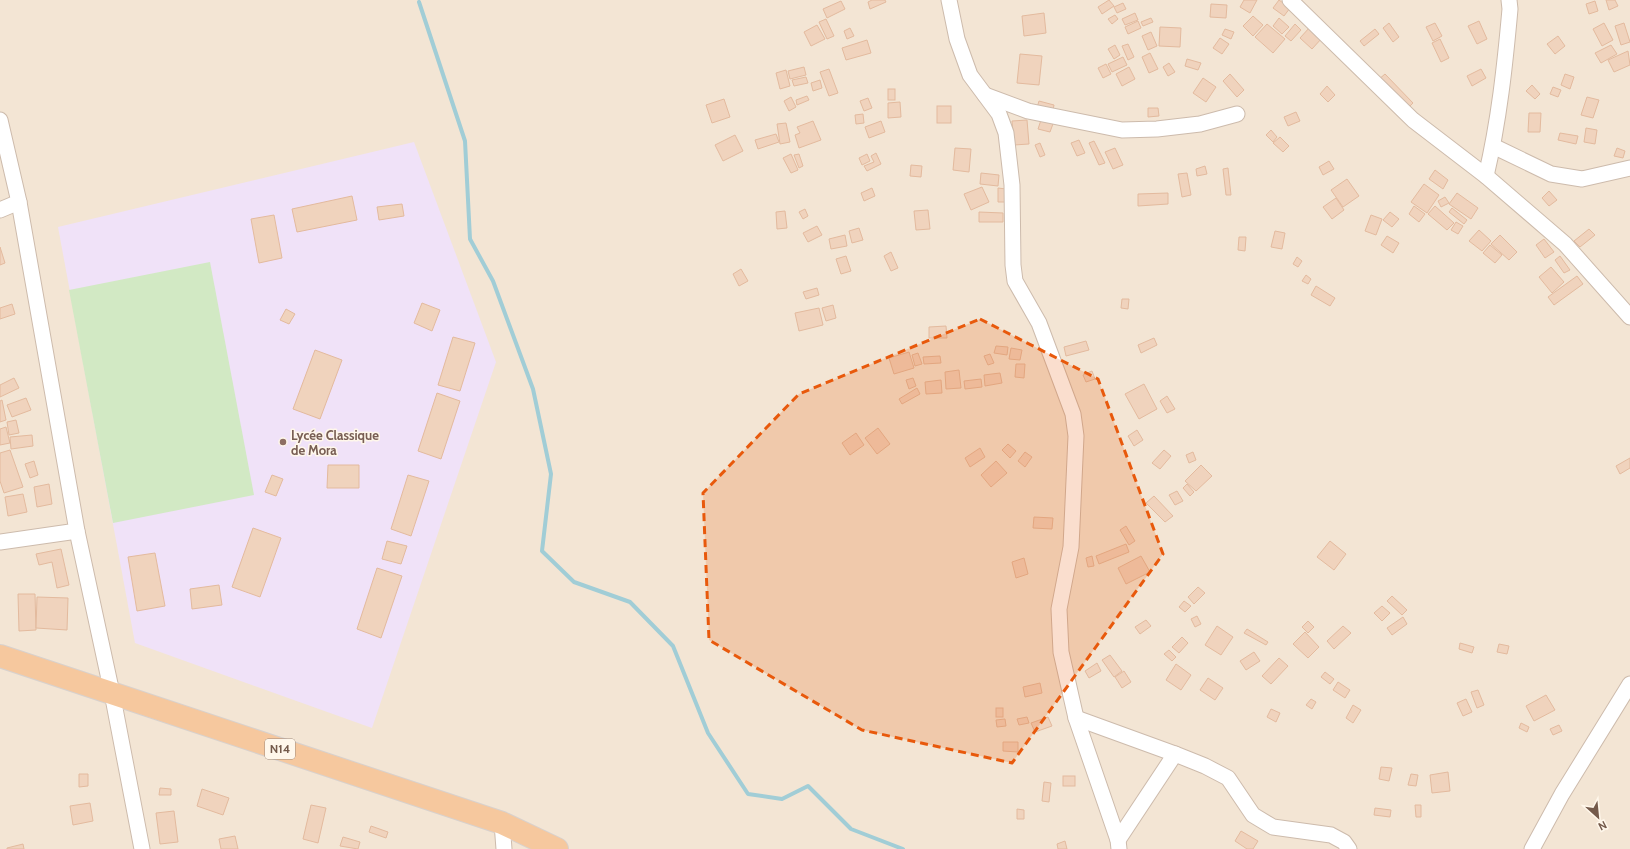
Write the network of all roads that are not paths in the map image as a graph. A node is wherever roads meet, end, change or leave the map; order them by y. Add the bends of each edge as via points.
1 (949, 0) edge
2 (1290, 0) edge
3 (1510, 0) edge
4 (985, 95) junction
5 (1237, 114) dead end
6 (0, 120) edge
7 (1493, 146) junction
8 (1630, 168) edge
9 (1486, 176) junction
10 (19, 202) junction
11 (0, 210) edge
12 (1630, 317) edge
13 (77, 532) junction
14 (0, 542) edge
15 (0, 656) edge
16 (1630, 684) edge
17 (112, 693) junction
18 (1076, 718) junction
19 (1176, 754) junction
20 (502, 823) junction
21 (1119, 844) edge
22 (142, 849) edge
23 (504, 849) edge
24 (557, 849) edge
25 (1349, 849) edge
26 (1532, 849) edge

1 - 4 street via 957,39 970,74
2 - 9 street via 1413,120
3 - 7 street via 1505,68
4 - 5 street via 1028,111 1122,130 1200,124
4 - 18 street via 999,114 1009,149 1015,281 1039,323 1073,414 1076,436 1071,547 1059,609 1061,652
6 - 10 street
7 - 8 street via 1551,174 1582,179
7 - 9 street
9 - 12 street via 1565,244
10 - 11 street
10 - 13 street
13 - 14 street
13 - 17 street
15 - 17 highway, N14
16 - 26 street via 1562,794
17 - 20 highway, N14
17 - 22 street
18 - 19 street
18 - 21 street
19 - 21 street
19 - 25 street via 1228,778 1253,815 1273,827 1331,835 1344,842
20 - 23 street
20 - 24 highway, N14

